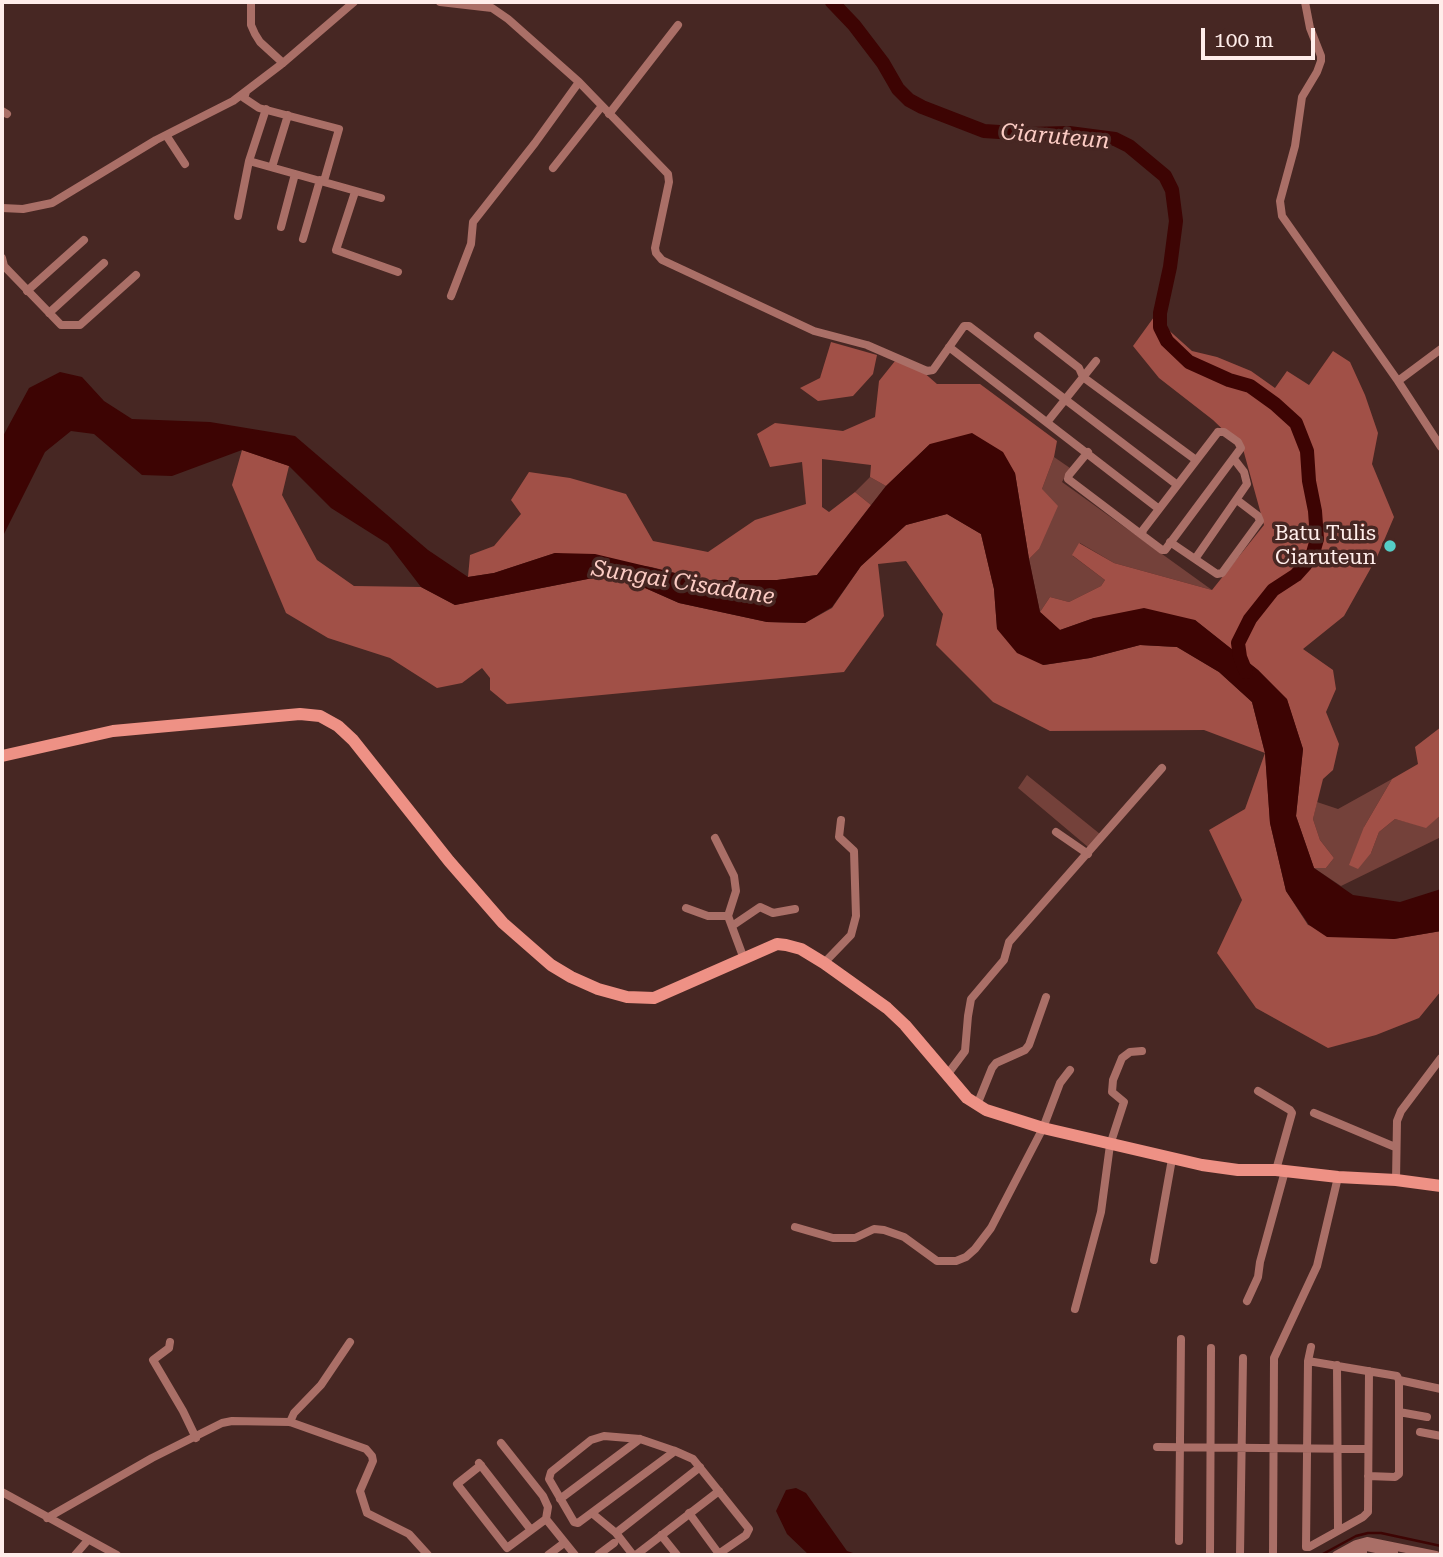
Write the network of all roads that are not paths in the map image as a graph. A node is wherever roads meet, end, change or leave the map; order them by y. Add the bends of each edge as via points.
1 (251, 2) edge
2 (354, 2) edge
3 (440, 2) edge
4 (1305, 2) edge
5 (678, 25) dead end
6 (284, 62) junction
7 (579, 82) junction
8 (246, 92) junction
9 (602, 106) junction
10 (266, 109) junction
11 (610, 114) junction
12 (288, 115) junction
13 (166, 135) junction
14 (249, 161) junction
15 (185, 164) dead end
16 (272, 167) junction
17 (553, 168) dead end
18 (295, 174) junction
19 (322, 181) junction
20 (355, 192) junction
21 (381, 198) dead end
22 (2, 208) edge
23 (238, 216) dead end
24 (281, 228) dead end
25 (303, 239) dead end
26 (84, 240) dead end
27 (2, 258) edge
28 (103, 263) dead end
29 (398, 272) dead end
30 (136, 275) dead end
31 (27, 291) junction
32 (452, 296) dead end
33 (49, 313) junction
34 (1038, 336) dead end
35 (949, 346) junction
36 (1441, 349) edge
37 (1096, 361) dead end
38 (1083, 377) junction
39 (1398, 381) junction
40 (1065, 399) junction
41 (1048, 421) junction
42 (1441, 447) edge
43 (1088, 453) junction
44 (1234, 459) junction
45 (1196, 460) junction
46 (1176, 484) junction
47 (1237, 500) junction
48 (1158, 509) junction
49 (1142, 535) junction
50 (1170, 542) junction
51 (1195, 559) junction
52 (2, 756) edge
53 (1162, 768) dead end
54 (841, 820) dead end
55 (1056, 832) dead end
56 (715, 838) dead end
57 (1087, 854) junction
58 (686, 908) dead end
59 (795, 909) dead end
60 (727, 916) junction
61 (732, 926) junction
62 (744, 959) junction
63 (824, 963) junction
64 (1046, 997) dead end
65 (1142, 1051) dead end
66 (1441, 1058) edge
67 (1070, 1070) dead end
68 (947, 1075) junction
69 (1258, 1091) dead end
70 (977, 1105) junction
71 (1314, 1112) dead end
72 (1043, 1128) junction
73 (1111, 1145) junction
74 (1395, 1147) junction
75 (1172, 1159) junction
76 (1281, 1171) junction
77 (1338, 1177) junction
78 (1396, 1180) junction
79 (1441, 1186) edge
80 (795, 1227) dead end
81 (1154, 1260) dead end
82 (1247, 1301) dead end
83 (1076, 1309) dead end
84 (1181, 1339) dead end
85 (170, 1342) dead end
86 (350, 1342) dead end
87 (1311, 1347) dead end
88 (1211, 1348) dead end
89 (1243, 1358) dead end
90 (1308, 1360) junction
91 (1338, 1365) junction
92 (1368, 1371) junction
93 (1399, 1380) junction
94 (1441, 1389) edge
95 (1399, 1412) junction
96 (1427, 1417) dead end
97 (290, 1422) junction
98 (1420, 1432) dead end
99 (1441, 1436) edge
100 (196, 1438) junction
101 (640, 1439) junction
102 (501, 1443) dead end
103 (1157, 1447) dead end
104 (1180, 1447) junction
105 (1212, 1448) junction
106 (1242, 1448) junction
107 (1274, 1448) junction
108 (1306, 1449) junction
109 (1338, 1449) junction
110 (1367, 1449) junction
111 (675, 1451) junction
112 (700, 1467) junction
113 (1368, 1476) junction
114 (719, 1491) junction
115 (2, 1493) edge
116 (560, 1499) junction
117 (689, 1513) junction
118 (593, 1514) junction
119 (47, 1518) junction
120 (546, 1519) junction
121 (531, 1530) junction
122 (1338, 1530) junction
123 (616, 1533) junction
124 (661, 1535) junction
125 (88, 1540) junction
126 (1179, 1541) dead end
127 (564, 1543) junction
128 (614, 1543) dead end
129 (1363, 1552) edge
130 (718, 1554) edge
131 (1394, 1554) edge
132 (75, 1555) edge
133 (117, 1555) edge
134 (428, 1555) edge
135 (548, 1555) edge
136 (575, 1555) edge
137 (598, 1555) edge
138 (634, 1555) edge
139 (677, 1555) edge
140 (1210, 1555) edge
141 (1240, 1555) edge
142 (1273, 1555) edge
143 (1336, 1555) edge
144 (1349, 1555) edge
145 (1405, 1555) edge
146 (1436, 1555) edge

1 - 6 street via 255,34
2 - 6 street
3 - 7 street via 499,12
4 - 39 street via 1321,61 1302,97 1280,209
5 - 11 street
6 - 8 street
7 - 9 street
7 - 32 street via 473,222 471,244
8 - 10 street via 248,102
8 - 13 street
9 - 11 street
9 - 17 street
10 - 12 street
10 - 14 street
11 - 35 street via 668,174 655,248 663,260 814,331 867,345 927,371 933,370
12 - 16 street
12 - 19 street via 339,129
13 - 15 street
13 - 22 street via 52,203
14 - 16 street
14 - 23 street
16 - 18 street
18 - 19 street
18 - 24 street
19 - 20 street
19 - 25 street
20 - 21 street
20 - 29 street via 336,250
26 - 31 street
27 - 31 street
28 - 33 street
30 - 33 street via 79,325 61,325
31 - 33 street
34 - 38 street via 1079,368
35 - 40 street via 964,326 970,326
35 - 41 street
36 - 39 street
37 - 38 street
38 - 40 street
38 - 45 street
39 - 42 street
40 - 41 street
40 - 46 street
41 - 43 street
43 - 48 street
43 - 49 street via 1068,479
44 - 45 street via 1240,445 1221,432
44 - 47 street via 1247,484
44 - 50 street
45 - 46 street
46 - 48 street
47 - 51 street
47 - 51 street via 1260,521 1222,573
48 - 49 street
49 - 50 street via 1162,550
50 - 51 street
52 - 62 main road via 113,731 320,716 353,740 503,923 571,977 618,995 654,998
53 - 57 street
54 - 63 street via 839,837 854,851 856,916 851,934
55 - 57 street
56 - 60 street via 736,884
57 - 68 street via 1009,942 1004,960 971,999 965,1051
58 - 60 street via 708,916
59 - 61 street via 773,913 760,907
60 - 61 street
61 - 62 street
62 - 63 main road via 777,944 794,946
63 - 68 main road via 887,1008
64 - 70 street via 1029,1045 996,1063
65 - 73 street via 1122,1058 1113,1080 1112,1092 1124,1102
66 - 74 street via 1401,1111
67 - 72 street via 1060,1083
68 - 70 main road
69 - 76 street via 1292,1113
70 - 72 main road
71 - 74 street
72 - 73 main road
72 - 80 street via 983,1240 956,1261 937,1261 904,1237 884,1230 833,1238
73 - 75 main road
73 - 83 street via 1101,1212
74 - 78 street
75 - 76 main road via 1238,1170
75 - 81 street
76 - 77 main road
76 - 82 street via 1258,1277
77 - 78 main road
77 - 107 street via 1317,1266 1275,1358
78 - 79 main road
84 - 104 street
85 - 100 street via 153,1360
86 - 97 street
87 - 90 street
88 - 105 street
89 - 106 street
90 - 91 street
90 - 108 street
91 - 92 street
91 - 109 street
92 - 93 street
92 - 110 street
93 - 94 street
93 - 95 street
95 - 96 street
95 - 113 street via 1399,1474
97 - 100 street via 232,1421
97 - 134 street via 366,1449 373,1461 360,1491 367,1513 409,1534
98 - 99 street
100 - 119 street
101 - 111 street
101 - 116 street
101 - 116 street via 611,1436 591,1440 551,1472 549,1479
102 - 120 street via 543,1496 548,1507
103 - 104 street
104 - 105 street
104 - 126 street
105 - 106 street
105 - 140 street
106 - 107 street
106 - 141 street
107 - 108 street
107 - 142 street
108 - 109 street
108 - 122 street via 1306,1547
109 - 110 street
109 - 122 street
110 - 113 street
111 - 112 street
111 - 118 street
112 - 114 street
112 - 123 street
113 - 122 street via 1368,1512
114 - 117 street
114 - 130 street via 749,1529
115 - 119 street
116 - 118 street via 574,1522
117 - 124 street
117 - 130 street
118 - 123 street
119 - 125 street
120 - 121 street
120 - 127 street
121 - 121 street via 479,1463 457,1484 506,1548
123 - 138 street
124 - 138 street
124 - 139 street
125 - 132 street
125 - 133 street
127 - 135 street
127 - 136 street
128 - 137 street
129 - 131 street
129 - 144 street
131 - 145 street
143 - 146 street via 1367,1541

